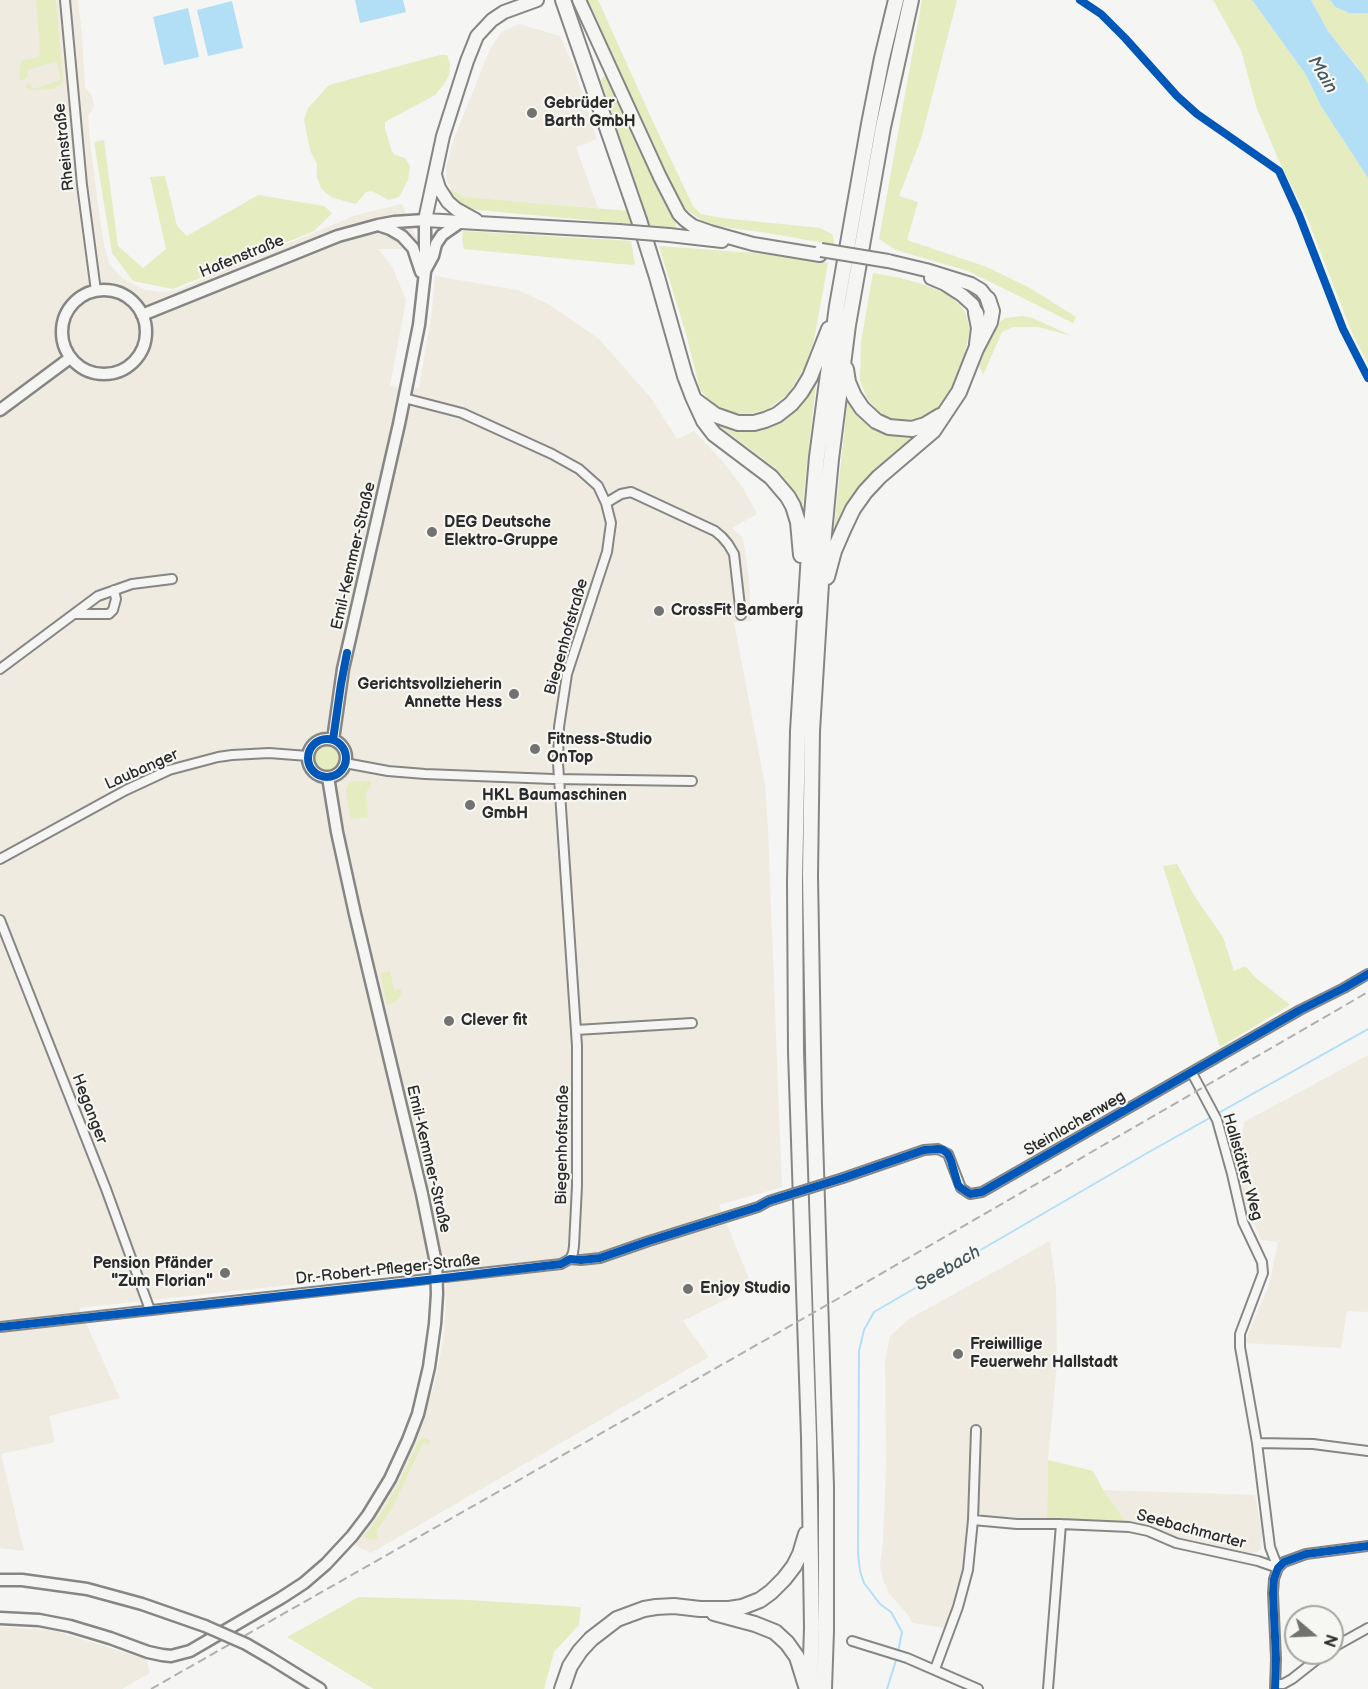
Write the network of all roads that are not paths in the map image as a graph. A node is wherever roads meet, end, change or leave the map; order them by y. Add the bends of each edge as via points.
1 (65, 0) edge
2 (537, 0) edge
3 (564, 0) edge
4 (579, 0) edge
5 (896, 0) edge
6 (911, 0) edge
7 (523, 2) edge
8 (434, 174) junction
9 (425, 220) junction
10 (462, 221) junction
11 (480, 222) junction
12 (378, 225) junction
13 (753, 244) junction
14 (887, 263) junction
15 (424, 277) junction
16 (96, 291) junction
17 (988, 299) joint
18 (837, 306) junction
19 (976, 313) joint
20 (142, 315) junction
21 (976, 349) junction
22 (70, 358) junction
23 (844, 358) junction
24 (693, 397) junction
25 (404, 398) junction
26 (0, 410) edge
27 (947, 411) junction
28 (606, 503) junction
29 (172, 579) dead end
30 (114, 590) junction
31 (812, 609) junction
32 (75, 614) junction
33 (741, 615) dead end
34 (0, 669) edge
35 (333, 740) junction
36 (308, 756) junction
37 (345, 763) junction
38 (328, 777) junction
39 (559, 779) junction
40 (692, 781) dead end
41 (0, 859) edge
42 (0, 920) edge
43 (1368, 974) edge
44 (692, 1023) dead end
45 (576, 1030) junction
46 (1192, 1073) junction
47 (970, 1194) joint
48 (570, 1259) junction
49 (436, 1279) junction
50 (150, 1310) junction
51 (0, 1327) edge
52 (976, 1430) dead end
53 (1257, 1443) junction
54 (1368, 1451) edge
55 (810, 1517) junction
56 (973, 1520) junction
57 (1061, 1524) junction
58 (1368, 1546) edge
59 (1278, 1568) junction
60 (0, 1580) edge
61 (700, 1609) junction
62 (0, 1618) edge
63 (1368, 1628) edge
64 (852, 1641) dead end
65 (1344, 1641) edge
66 (1310, 1665) edge
67 (935, 1669) junction
68 (1276, 1687) edge
69 (320, 1689) edge
70 (562, 1689) edge
71 (808, 1689) edge
72 (824, 1689) edge
73 (978, 1689) edge
74 (1048, 1689) edge

1 - 16 street, Rheinstraße
2 - 7 main road
3 - 24 highway via 639,220
4 - 13 main road via 679,214 693,226
5 - 18 highway via 871,113
6 - 23 highway via 873,184
7 - 8 main road via 492,20 474,44
8 - 9 main road
8 - 11 main road via 448,201
9 - 10 main road
9 - 12 street, Hafenstraße
9 - 15 street
10 - 11 main road
10 - 15 street via 442,235
11 - 13 main road, bridge
12 - 15 street via 402,236 413,248
12 - 20 street, Hafenstraße via 338,236
13 - 14 main road
14 - 17 main road via 971,284
14 - 19 main road via 945,284 973,305
15 - 25 street, Emil-Kemmer-Straße
16 - 20 street via 118,292 136,305
16 - 22 street via 74,302 64,317 62,335
17 - 21 highway via 990,322
18 - 24 highway via 810,377 801,392 777,415 738,423 715,415
18 - 31 highway via 817,457
19 - 21 highway
20 - 22 street via 145,339 135,360 125,368 114,373 90,372
21 - 27 highway
22 - 26 street
23 - 27 highway via 854,396 876,421 889,427 912,429
23 - 31 highway
24 - 31 highway via 714,434 771,477 793,506 801,544 801,573
25 - 28 street, Biegenhofstraße via 462,413 552,454 591,478
25 - 35 street, Emil-Kemmer-Straße via 343,669
27 - 31 highway via 933,431 879,477 853,508
28 - 33 street via 631,492 722,537 734,554
28 - 39 street, Biegenhofstraße via 610,523 607,552 572,656 562,702
29 - 30 street
30 - 32 street
30 - 32 street via 116,599 109,614
31 - 55 highway via 798,731 795,881 797,1095
31 - 72 highway via 810,876 826,1486
32 - 34 street
35 - 36 street via 316,743
35 - 37 street via 344,749
36 - 38 street via 315,773
36 - 41 street, Laubanger via 232,755 169,770
37 - 38 street via 339,773
37 - 39 street via 402,772
38 - 49 street, Emil-Kemmer-Straße via 353,905 424,1206
39 - 40 street
39 - 45 street, Biegenhofstraße
42 - 50 street, Heganger
43 - 46 street, Steinlachenweg
44 - 45 street
45 - 48 street, Biegenhofstraße via 577,1186
46 - 47 street, Steinlachenweg via 990,1188
46 - 53 street, Hallstätter Weg via 1216,1120 1243,1222 1259,1253 1263,1273 1240,1334
47 - 48 street, Dr.-Robert-Pfleger-Straße, bridge via 958,1185 948,1154 938,1149 924,1150 600,1257
48 - 49 street, Dr.-Robert-Pfleger-Straße via 561,1264
49 - 50 street, Dr.-Robert-Pfleger-Straße
49 - 62 street, Emil-Kemmer-Straße via 429,1368 404,1450 360,1526 304,1582 190,1651 171,1656 70,1626
50 - 51 street, Dr.-Robert-Pfleger-Straße
52 - 56 street
53 - 54 street via 1313,1444
53 - 59 street, Hallstätter Weg via 1270,1547
55 - 61 highway via 794,1566 771,1593 742,1607
55 - 71 highway via 812,1628
56 - 57 street, Seebachmarter
56 - 67 street via 968,1570
57 - 59 street, Seebachmarter via 1148,1531 1176,1543
57 - 74 street
58 - 59 street via 1306,1554
59 - 68 street via 1273,1593
60 - 69 street, bridge via 87,1589 142,1604 246,1644
61 - 70 highway via 656,1607 617,1619 580,1651
61 - 71 highway via 775,1632 797,1657
63 - 65 street
64 - 67 street
66 - 68 street
67 - 73 street

